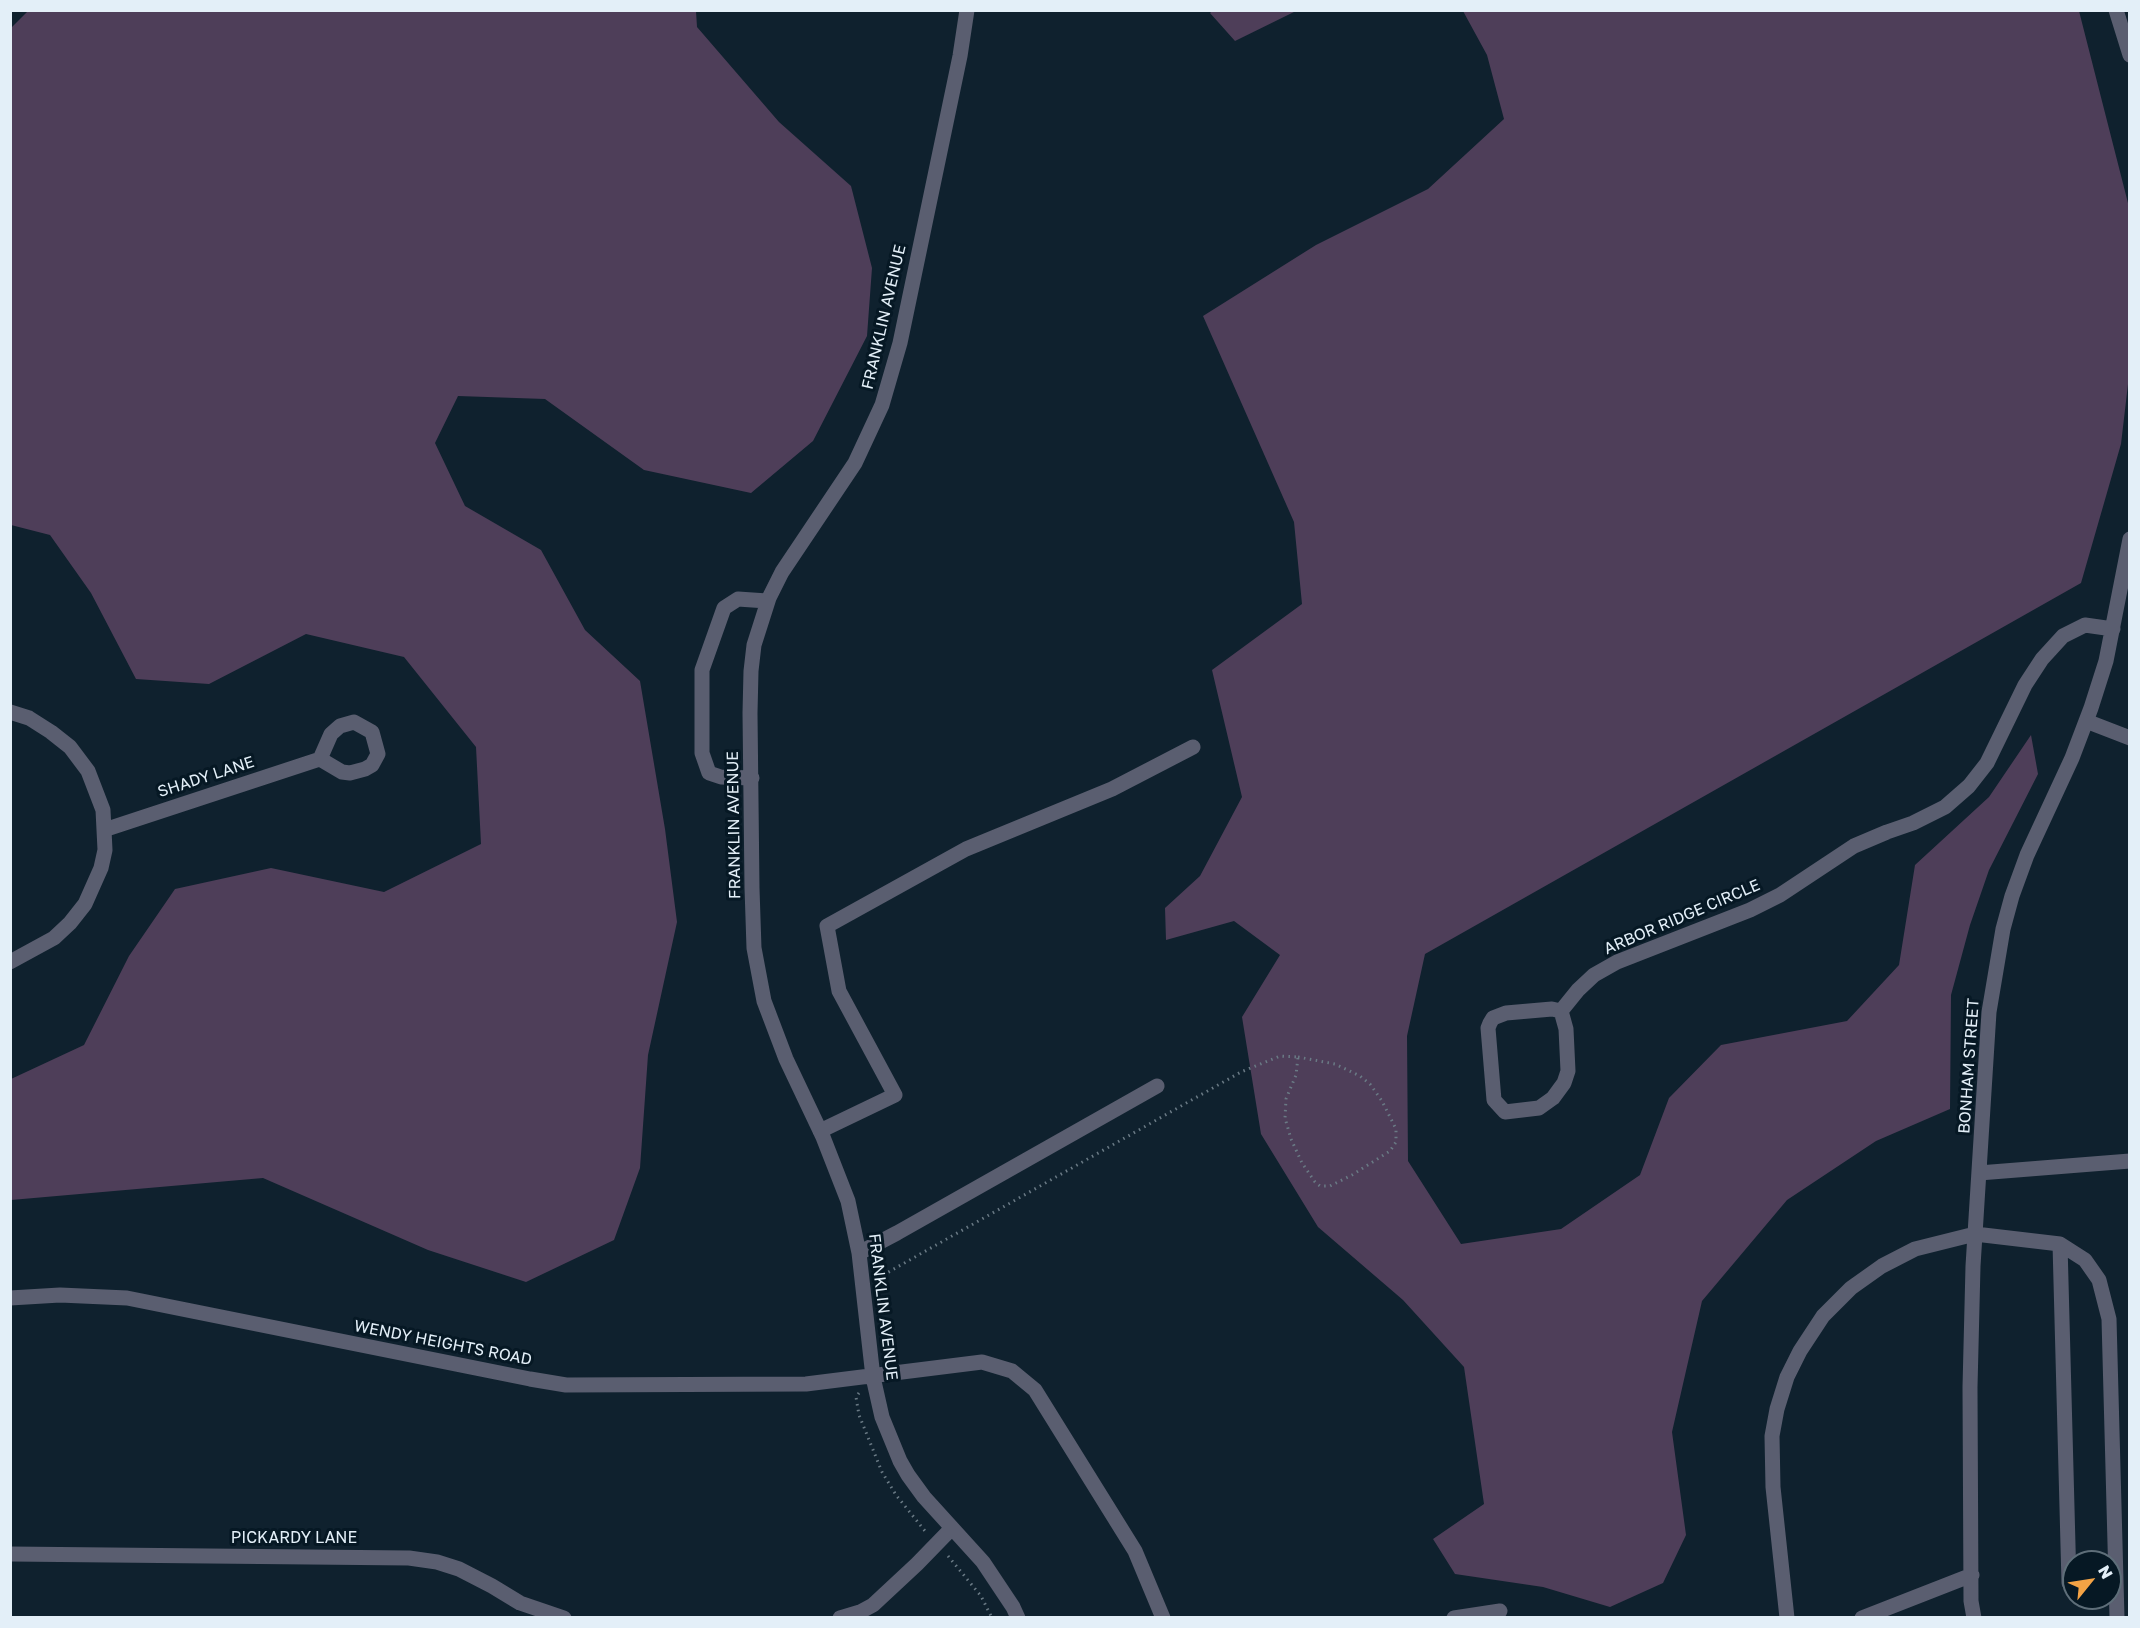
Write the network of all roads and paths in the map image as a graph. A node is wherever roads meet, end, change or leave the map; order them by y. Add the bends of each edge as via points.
1 (967, 10) edge
2 (2116, 10) edge
3 (2130, 55) edge
4 (2130, 539) edge
5 (767, 601) junction
6 (2113, 629) junction
7 (10, 712) edge
8 (2086, 721) junction
9 (2130, 738) edge
10 (1193, 747) dead end
11 (320, 759) dead end
12 (752, 778) junction
13 (104, 830) junction
14 (10, 962) edge
15 (1562, 1011) junction
16 (1298, 1057) junction
17 (1157, 1086) dead end
18 (820, 1131) junction
19 (2130, 1161) edge
20 (1979, 1173) junction
21 (1975, 1234) junction
22 (2060, 1244) junction
23 (859, 1253) junction
24 (862, 1284) junction
25 (10, 1298) edge
26 (873, 1377) junction
27 (952, 1528) junction
28 (2068, 1550) edge
29 (2113, 1550) edge
30 (10, 1554) edge
31 (1972, 1575) junction
32 (1500, 1611) dead end
33 (564, 1617) edge
34 (840, 1617) edge
35 (1018, 1617) edge
36 (1163, 1617) edge
37 (1454, 1617) edge
38 (1787, 1617) edge
39 (1862, 1617) edge
40 (1974, 1617) edge

1 - 5 street, FRANKLIN AVENUE via 900,343 882,405 855,463
2 - 3 street
4 - 6 street, BONHAM STREET
5 - 12 street, FRANKLIN AVENUE via 751,671
5 - 12 street via 738,599 724,608 702,670 702,753 709,773
6 - 8 street, BONHAM STREET
6 - 15 street, ARBOR RIDGE CIRCLE via 2085,626 2063,636 2025,685 1987,763 1970,786 1945,807 1854,846 1750,910 1594,975
7 - 13 street via 29,718 70,747 98,792
8 - 9 street
8 - 20 street, BONHAM STREET via 2027,855 2003,929 1989,1012
10 - 18 street via 1112,789 966,849 827,926 839,990 895,1095
11 - 13 street, SHADY LANE
12 - 18 street, FRANKLIN AVENUE via 752,900 760,983 775,1033
13 - 14 street via 101,868 85,904 54,938
15 - 15 street via 1568,1071 1561,1090 1539,1108 1505,1112 1494,1100 1490,1023 1506,1013
16 - 16 path via 1335,1064 1360,1076 1382,1101 1395,1129 1396,1142 1390,1151 1330,1186 1315,1182 1302,1163 1285,1118 1286,1098
16 - 24 path via 1280,1056 1241,1072
17 - 23 street
18 - 23 street, FRANKLIN AVENUE via 848,1201
19 - 20 street
20 - 21 street, BONHAM STREET
21 - 22 street
21 - 31 street, BONHAM STREET via 1970,1387
21 - 38 street via 1916,1249 1851,1288 1823,1316 1787,1377 1772,1436 1773,1488
22 - 28 street
22 - 29 street via 2085,1260 2099,1280 2109,1319
23 - 24 street, FRANKLIN AVENUE
24 - 26 street, FRANKLIN AVENUE
25 - 26 street, WENDY HEIGHTS ROAD via 127,1298 566,1385 806,1384
26 - 27 street, FRANKLIN AVENUE via 882,1417 900,1461 924,1497
26 - 36 street, WENDY HEIGHTS ROAD via 982,1362 1012,1371 1035,1390 1129,1541
27 - 34 street via 873,1605
27 - 35 street, FRANKLIN AVENUE via 983,1562
30 - 33 street, PICKARDY LANE via 409,1558 459,1569 520,1603
31 - 39 street
31 - 40 street, BONHAM STREET
32 - 37 street

